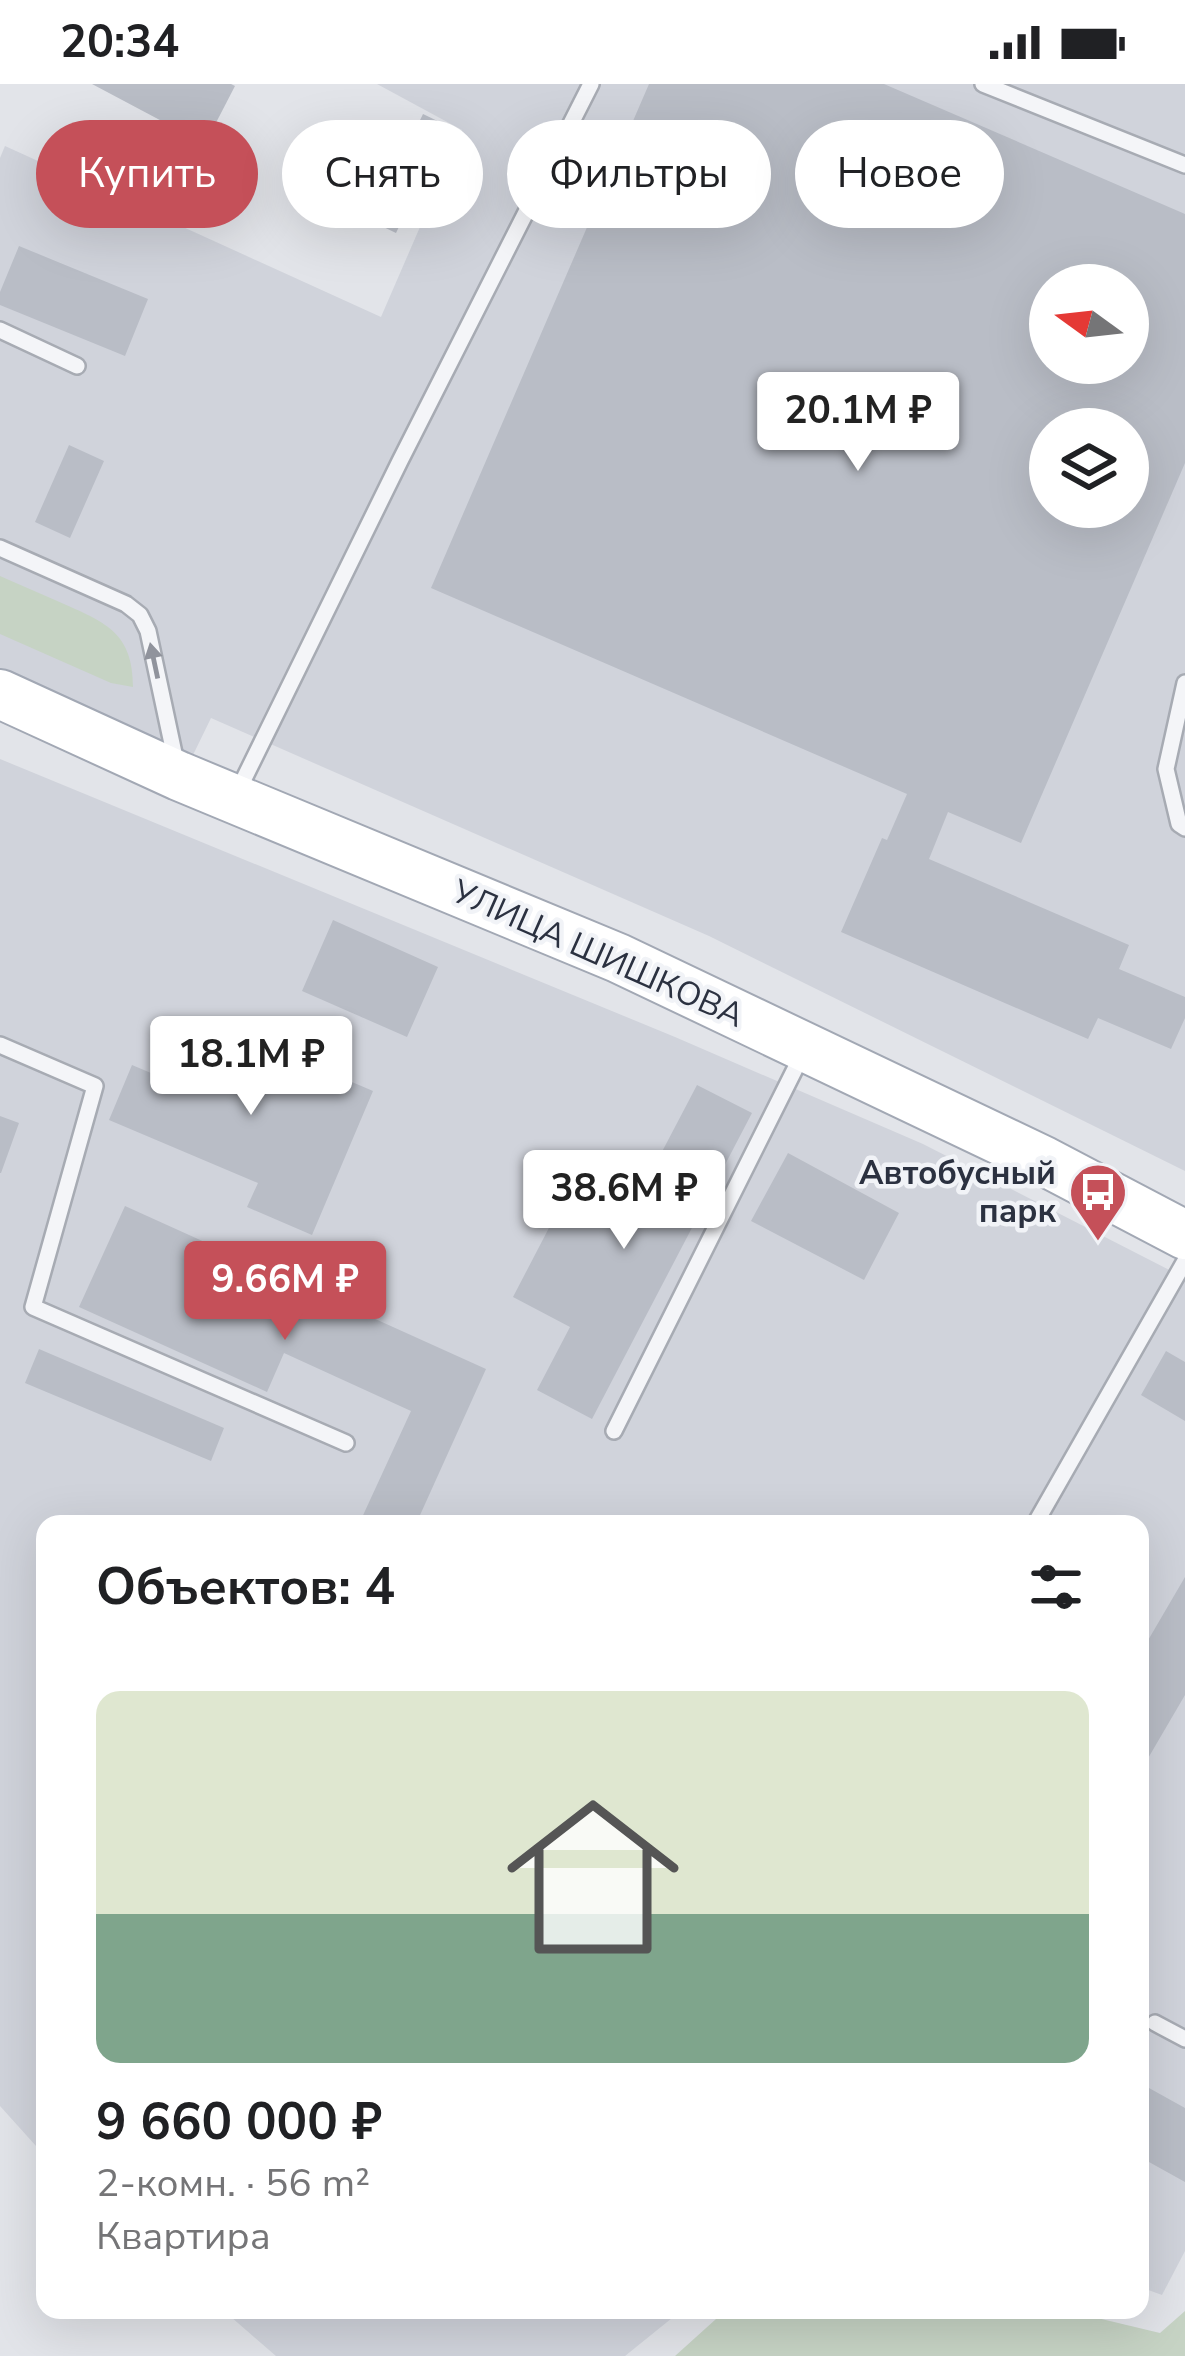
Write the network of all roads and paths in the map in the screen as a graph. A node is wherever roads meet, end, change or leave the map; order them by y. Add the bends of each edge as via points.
1 (591, 84) edge
2 (983, 84) edge
3 (1185, 166) edge
4 (0, 331) edge
5 (77, 366) dead end
6 (0, 548) edge
7 (1185, 682) edge
8 (0, 694) edge
9 (179, 776) junction
10 (234, 798) junction
11 (1185, 828) edge
12 (0, 1045) edge
13 (806, 1047) junction
14 (1185, 1235) edge
15 (1185, 1261) edge
16 (614, 1431) dead end
17 (346, 1443) dead end
18 (1039, 1515) edge
19 (1154, 2023) dead end
20 (1185, 2038) edge

1 - 10 lane
2 - 3 lane
4 - 5 lane
9 -> 6 lane via 140,615
7 - 11 lane via 1166,769
8 - 9 main road, УЛИЦА ШИШКОВА
9 - 10 main road, УЛИЦА ШИШКОВА
10 - 13 main road, УЛИЦА ШИШКОВА via 618,958
12 - 17 lane via 95,1086 33,1307
13 - 14 main road, УЛИЦА ШИШКОВА
13 - 16 lane
15 - 18 lane
19 - 20 lane

